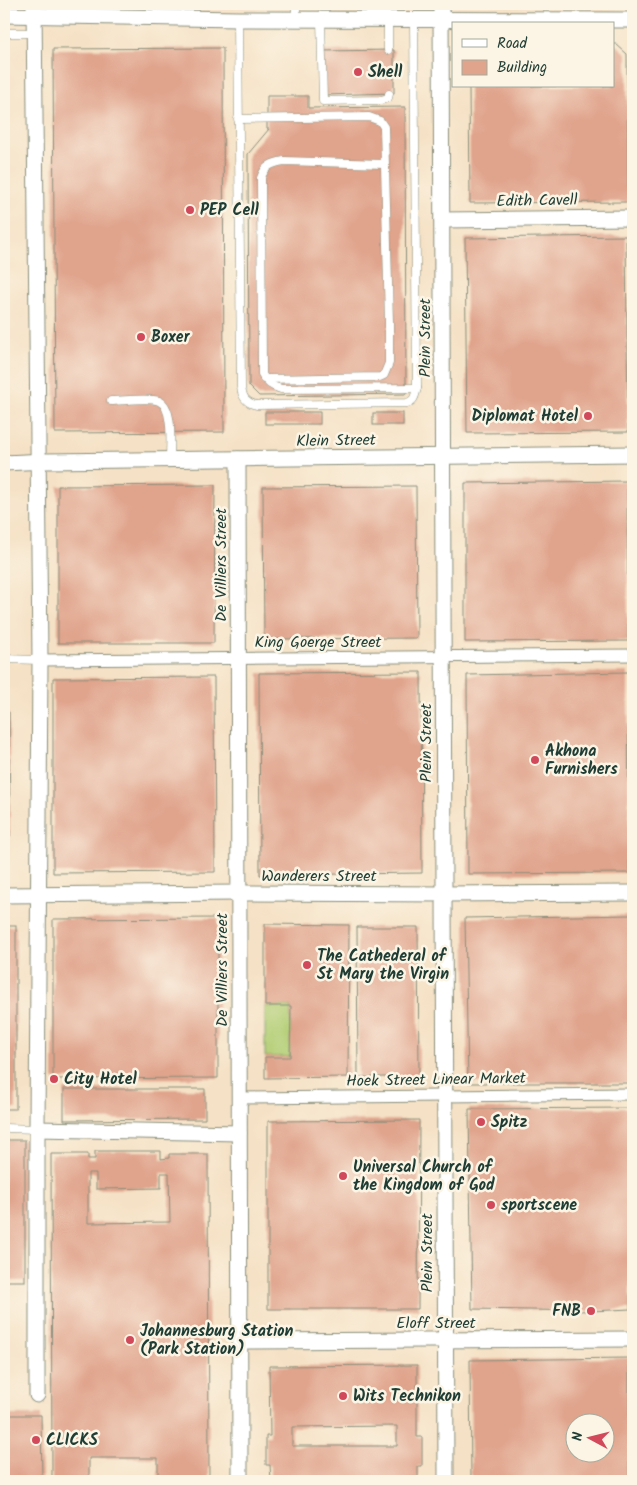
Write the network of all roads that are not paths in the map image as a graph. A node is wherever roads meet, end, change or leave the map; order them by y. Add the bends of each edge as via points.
1 (238, 4) edge
2 (296, 4) edge
3 (34, 10) edge
4 (441, 11) edge
5 (4, 15) edge
6 (238, 19) junction
7 (296, 19) junction
8 (321, 19) junction
9 (388, 20) junction
10 (414, 20) junction
11 (633, 20) edge
12 (4, 33) edge
13 (34, 33) junction
14 (388, 50) dead end
15 (389, 94) dead end
16 (238, 119) junction
17 (384, 164) junction
18 (633, 218) edge
19 (442, 220) junction
20 (264, 379) junction
21 (417, 388) junction
22 (112, 401) dead end
23 (633, 454) edge
24 (443, 457) junction
25 (238, 459) junction
26 (170, 460) junction
27 (39, 462) junction
28 (4, 463) edge
29 (633, 655) edge
30 (444, 657) junction
31 (238, 658) junction
32 (4, 659) edge
33 (40, 660) junction
34 (239, 893) junction
35 (633, 893) edge
36 (444, 894) junction
37 (4, 895) edge
38 (39, 896) junction
39 (633, 1094) edge
40 (444, 1096) junction
41 (239, 1098) junction
42 (4, 1128) edge
43 (29, 1129) junction
44 (239, 1133) junction
45 (633, 1339) edge
46 (240, 1341) junction
47 (445, 1341) junction
48 (37, 1395) dead end
49 (240, 1481) edge
50 (446, 1481) edge

1 - 6 street
2 - 7 lane
3 - 5 street
3 - 6 street
3 - 13 street
4 - 10 street
4 - 11 street
4 - 19 street, Plein Street
6 - 7 street
6 - 16 lane
7 - 8 street
8 - 9 street
8 - 15 lane via 323,101 382,100
9 - 10 street
9 - 14 lane
10 - 21 lane
12 - 13 lane
13 - 27 street
16 - 17 lane via 375,118 384,127
16 - 21 lane via 242,394 248,402 257,405 407,404 414,400
17 - 20 lane via 389,322 387,371 380,377
17 - 20 lane via 284,160 263,171
18 - 19 street, Edith Cavell
19 - 24 street, Plein Street
20 - 21 lane via 270,386 281,389
22 - 26 lane via 161,402 167,409 170,422
23 - 24 street, Klein Street
24 - 25 street, Klein Street
24 - 30 street, Plein Street
25 - 26 street, Klein Street
25 - 31 street, De Villiers Street
26 - 27 street, Klein Street
27 - 28 street, Klein Street
27 - 33 street
29 - 30 street, King Goerge Street
30 - 31 street, King Goerge Street
30 - 36 street, Plein Street
31 - 33 street, King Goerge Street
31 - 34 street, De Villiers Street
32 - 33 lane, King Goerge Street
33 - 38 street
34 - 36 street, Wanderers Street
34 - 38 street, Wanderers Street
34 - 41 street, De Villiers Street
35 - 36 street, Wanderers Street
36 - 40 street, Plein Street
37 - 38 street, Wanderers Street
38 - 43 street
39 - 40 street, Hoek Street Linear Market
40 - 41 street, Hoek Street Linear Market
40 - 47 street, Plein Street
41 - 44 street, De Villiers Street
42 - 43 lane
43 - 44 street
43 - 48 street
44 - 46 street, De Villiers Street
45 - 47 street, Eloff Street
46 - 47 street, Eloff Street
46 - 49 street, De Villiers Street
47 - 50 street, Plein Street

